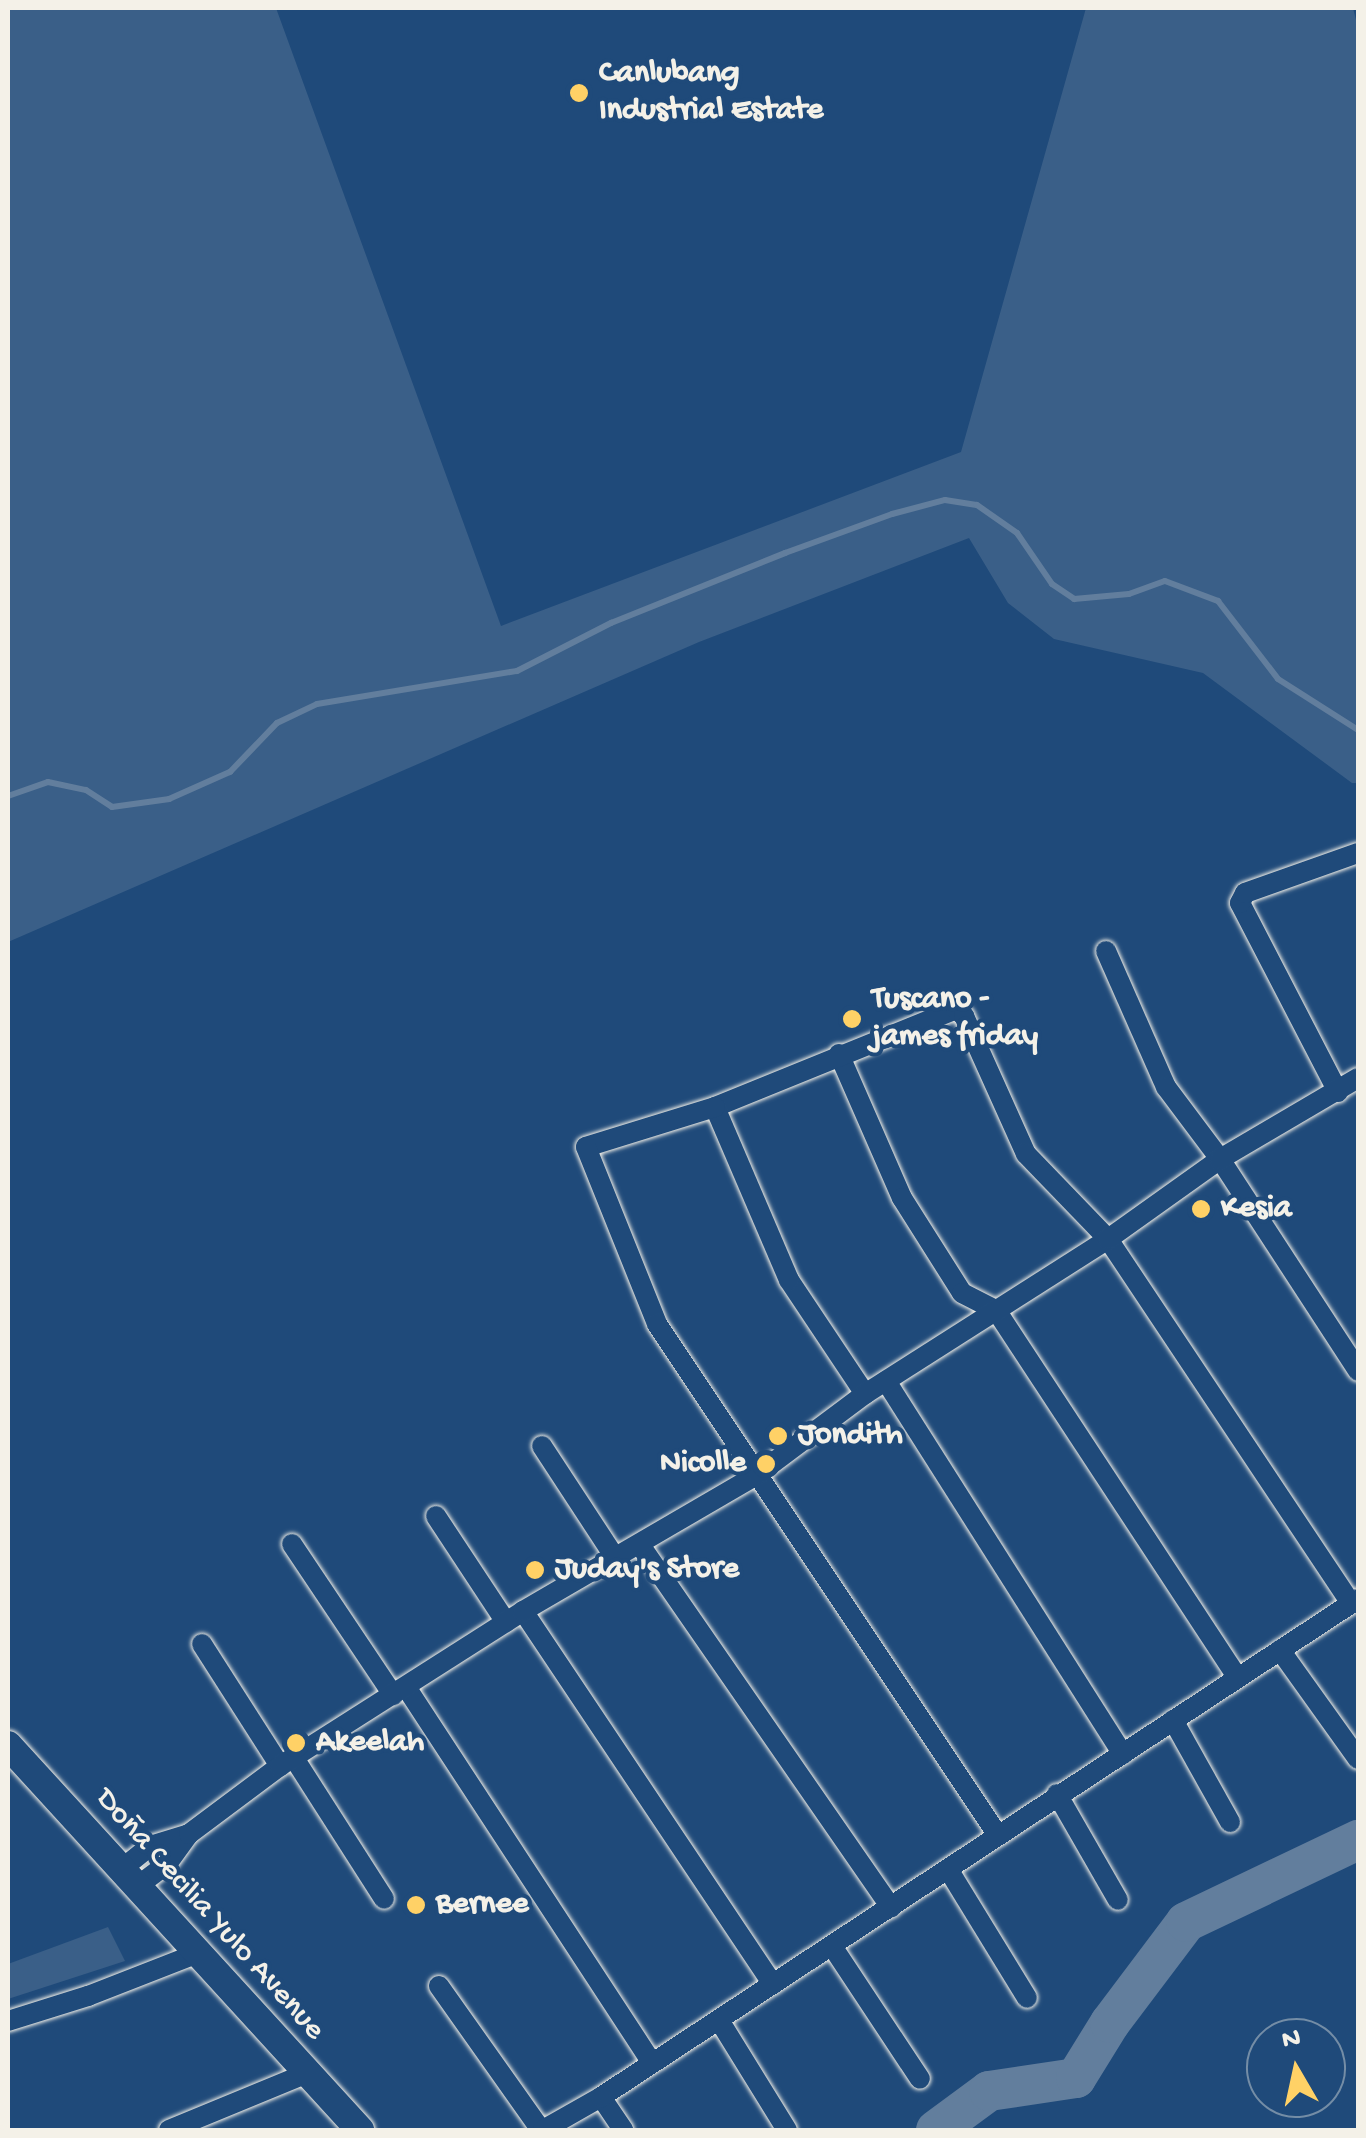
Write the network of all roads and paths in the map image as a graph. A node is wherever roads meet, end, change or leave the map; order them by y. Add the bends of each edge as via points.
1 (1358, 853) edge
2 (1106, 951) dead end
3 (838, 1054) junction
4 (1358, 1078) edge
5 (1338, 1092) junction
6 (715, 1107) junction
7 (1220, 1160) junction
8 (1108, 1239) junction
9 (996, 1310) junction
10 (1358, 1370) edge
11 (886, 1381) junction
12 (865, 1394) junction
13 (542, 1446) dead end
14 (758, 1474) junction
15 (436, 1516) dead end
16 (292, 1544) dead end
17 (640, 1546) junction
18 (616, 1559) junction
19 (1355, 1601) edge
20 (514, 1616) junction
21 (202, 1644) dead end
22 (1280, 1650) junction
23 (1238, 1678) junction
24 (400, 1691) junction
25 (1173, 1720) junction
26 (8, 1745) edge
27 (1123, 1754) junction
28 (1358, 1759) edge
29 (287, 1762) junction
30 (1057, 1794) junction
31 (1230, 1822) dead end
32 (997, 1834) junction
33 (948, 1869) junction
34 (131, 1877) junction
35 (384, 1899) dead end
36 (1118, 1900) dead end
37 (891, 1907) junction
38 (832, 1946) junction
39 (200, 1952) junction
40 (773, 1984) junction
41 (439, 1986) dead end
42 (1027, 1998) dead end
43 (719, 2020) junction
44 (8, 2021) edge
45 (652, 2063) junction
46 (305, 2074) junction
47 (920, 2079) dead end
48 (601, 2098) junction
49 (168, 2130) edge
50 (360, 2130) edge
51 (542, 2130) edge
52 (623, 2130) edge
53 (787, 2130) edge

1 - 5 street via 1245,892 1240,903
2 - 7 street via 1166,1087
3 - 6 street
3 - 8 street via 956,1009 1026,1154
3 - 9 street via 902,1198 962,1293
4 - 5 street
5 - 7 street
6 - 12 street via 789,1280
6 - 14 street via 586,1147 657,1324
7 - 8 street
7 - 10 street
8 - 9 street
8 - 19 street
9 - 11 street
9 - 23 street
11 - 12 street
11 - 27 street
12 - 14 street
13 - 18 street
14 - 17 street
14 - 32 street
15 - 20 street
16 - 24 street
17 - 18 street
17 - 37 street
18 - 20 street
19 - 22 street
20 - 24 street
20 - 40 street
21 - 29 street
22 - 23 street
22 - 28 street
23 - 25 street
24 - 29 street
24 - 45 street
25 - 27 street
25 - 31 street
26 - 34 main road, Doña Cecilia Yulo Avenue
27 - 30 street
29 - 34 street via 189,1834 150,1846
29 - 35 street
30 - 32 street
30 - 36 street
32 - 33 street
33 - 37 street
33 - 42 street
34 - 39 main road, Doña Cecilia Yulo Avenue
37 - 38 street
38 - 40 street
38 - 47 street
39 - 44 street
39 - 46 main road, Doña Cecilia Yulo Avenue
40 - 43 street
41 - 51 street
43 - 45 street
43 - 53 street
45 - 48 street
46 - 49 street
46 - 50 main road, Doña Cecilia Yulo Avenue
48 - 51 street
48 - 52 street

